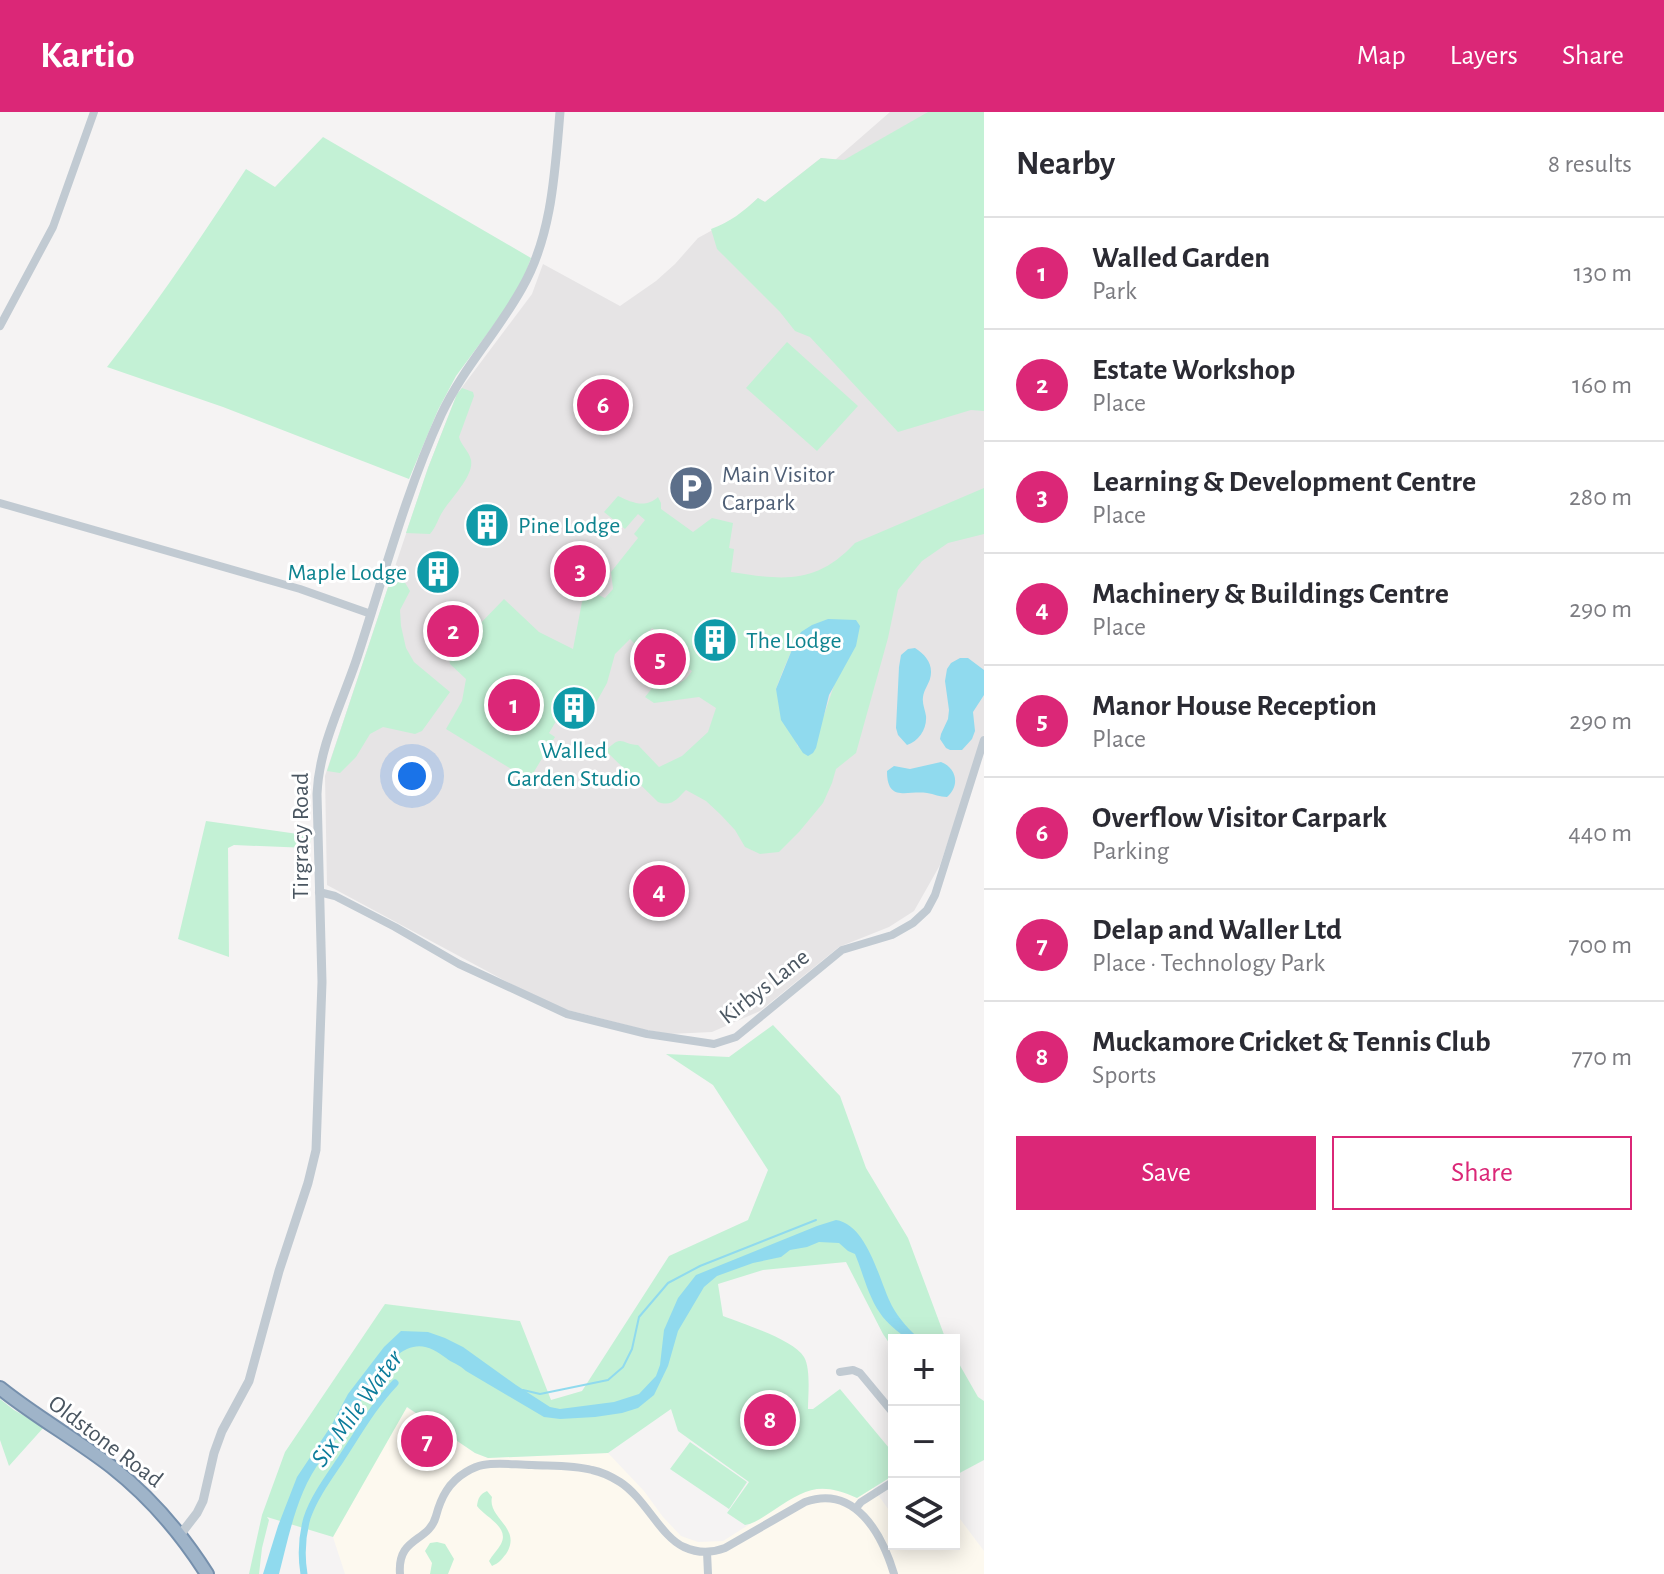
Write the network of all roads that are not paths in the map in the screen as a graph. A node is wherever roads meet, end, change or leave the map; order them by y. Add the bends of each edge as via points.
1 (94, 112) edge
2 (560, 112) edge
3 (0, 326) edge
4 (0, 503) edge
5 (371, 614) junction
6 (984, 740) edge
7 (319, 892) junction
8 (840, 1372) dead end
9 (0, 1388) edge
10 (888, 1407) edge
11 (888, 1485) edge
12 (856, 1508) junction
13 (180, 1535) junction
14 (707, 1552) junction
15 (207, 1574) edge
16 (400, 1574) edge
17 (708, 1574) edge
18 (894, 1574) edge

1 - 3 street via 53,227
2 - 5 street, Tirgracy Road via 548,214 531,270 443,410
4 - 5 street
5 - 7 street, Tirgracy Road via 318,772
6 - 7 street, Kirbys Lane via 927,910 903,930 842,950 724,1042 647,1034 567,1014
7 - 13 street, Tirgracy Road via 322,982 313,1166 249,1381 222,1431 203,1501
8 - 10 street via 860,1373
9 - 13 highway, Oldstone Road via 113,1468
11 - 12 street
12 - 14 street via 834,1498 812,1499 725,1548
12 - 18 street
13 - 15 highway, Oldstone Road
14 - 16 street via 679,1544 640,1499 605,1475 572,1467 488,1465 469,1470 449,1486 431,1527 404,1551
14 - 17 street

